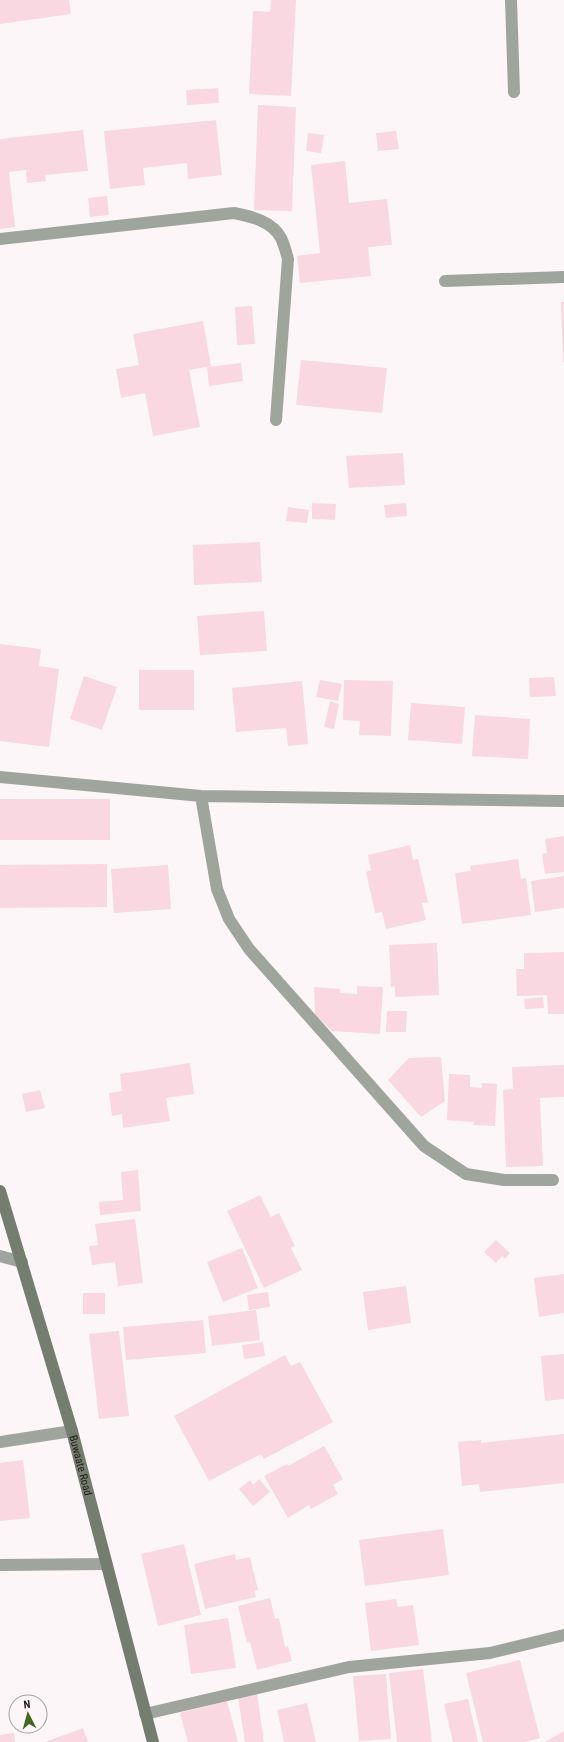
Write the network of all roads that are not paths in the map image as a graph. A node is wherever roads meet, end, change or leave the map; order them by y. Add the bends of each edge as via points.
1 (511, 0) edge
2 (514, 92) dead end
3 (0, 238) edge
4 (564, 278) edge
5 (445, 281) dead end
6 (276, 420) dead end
7 (0, 777) edge
8 (201, 796) junction
9 (564, 801) edge
10 (553, 1180) dead end
11 (0, 1190) edge
12 (0, 1256) edge
13 (22, 1262) junction
14 (72, 1431) junction
15 (0, 1442) edge
16 (106, 1564) junction
17 (0, 1565) edge
18 (564, 1635) edge
19 (145, 1714) junction
20 (153, 1742) edge

1 - 2 street
3 - 6 street via 234,213 251,216 268,225 280,237 288,259
4 - 5 street
7 - 8 street
8 - 9 street
8 - 10 street via 217,889 229,919 248,949 424,1146 466,1174 504,1180
11 - 13 street, Buwaate Road
12 - 13 street
13 - 14 street, Buwaate Road
14 - 15 street
14 - 16 street, Buwaate Road
16 - 17 street
16 - 19 street, Buwaate Road
18 - 19 street via 490,1653 349,1667
19 - 20 street, Buwaate Road

